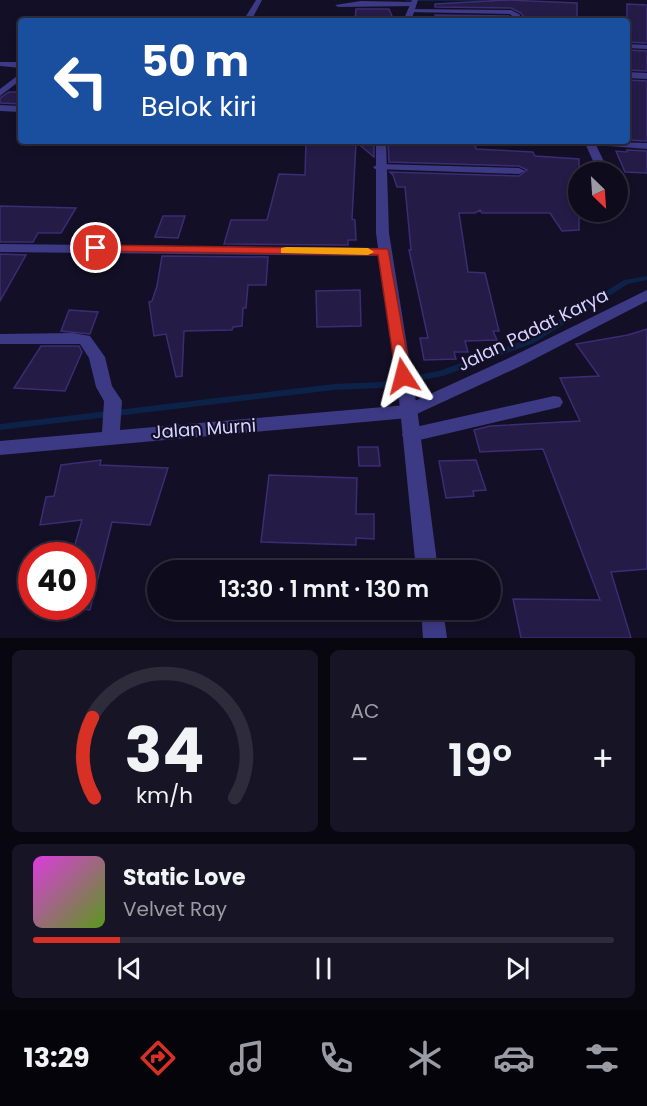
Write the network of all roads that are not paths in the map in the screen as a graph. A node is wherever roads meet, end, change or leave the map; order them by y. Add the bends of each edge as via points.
1 (259, 0) edge
2 (413, 4) edge
3 (338, 5) dead end
4 (249, 18) edge
5 (519, 18) edge
6 (630, 46) edge
7 (647, 47) edge
8 (0, 64) edge
9 (18, 65) edge
10 (630, 75) edge
11 (647, 76) edge
12 (18, 78) edge
13 (0, 93) edge
14 (0, 108) edge
15 (18, 109) edge
16 (381, 144) edge
17 (591, 144) edge
18 (618, 144) edge
19 (647, 146) edge
20 (599, 162) edge
21 (379, 167) junction
22 (519, 171) dead end
23 (0, 248) edge
24 (384, 252) junction
25 (644, 297) edge
26 (0, 339) edge
27 (555, 402) dead end
28 (408, 411) junction
29 (112, 430) junction
30 (411, 435) junction
31 (0, 448) edge
32 (426, 560) edge
33 (433, 620) edge
34 (435, 638) edge

1 - 4 street
2 - 3 street
2 - 5 street via 460,13 511,12
6 - 7 street
8 - 9 street
10 - 11 street
12 - 13 street
14 - 15 street
16 - 21 street
17 - 20 street
18 - 19 street
21 - 22 street
21 - 24 street
23 - 24 street
24 - 28 street
25 - 28 street, Jalan Padat Karya
26 - 29 street via 85,340 97,357 104,387 113,401
27 - 30 street
28 - 29 street, Jalan Murni
28 - 30 street
29 - 31 street, Jalan Murni
30 - 32 street
33 - 34 street

